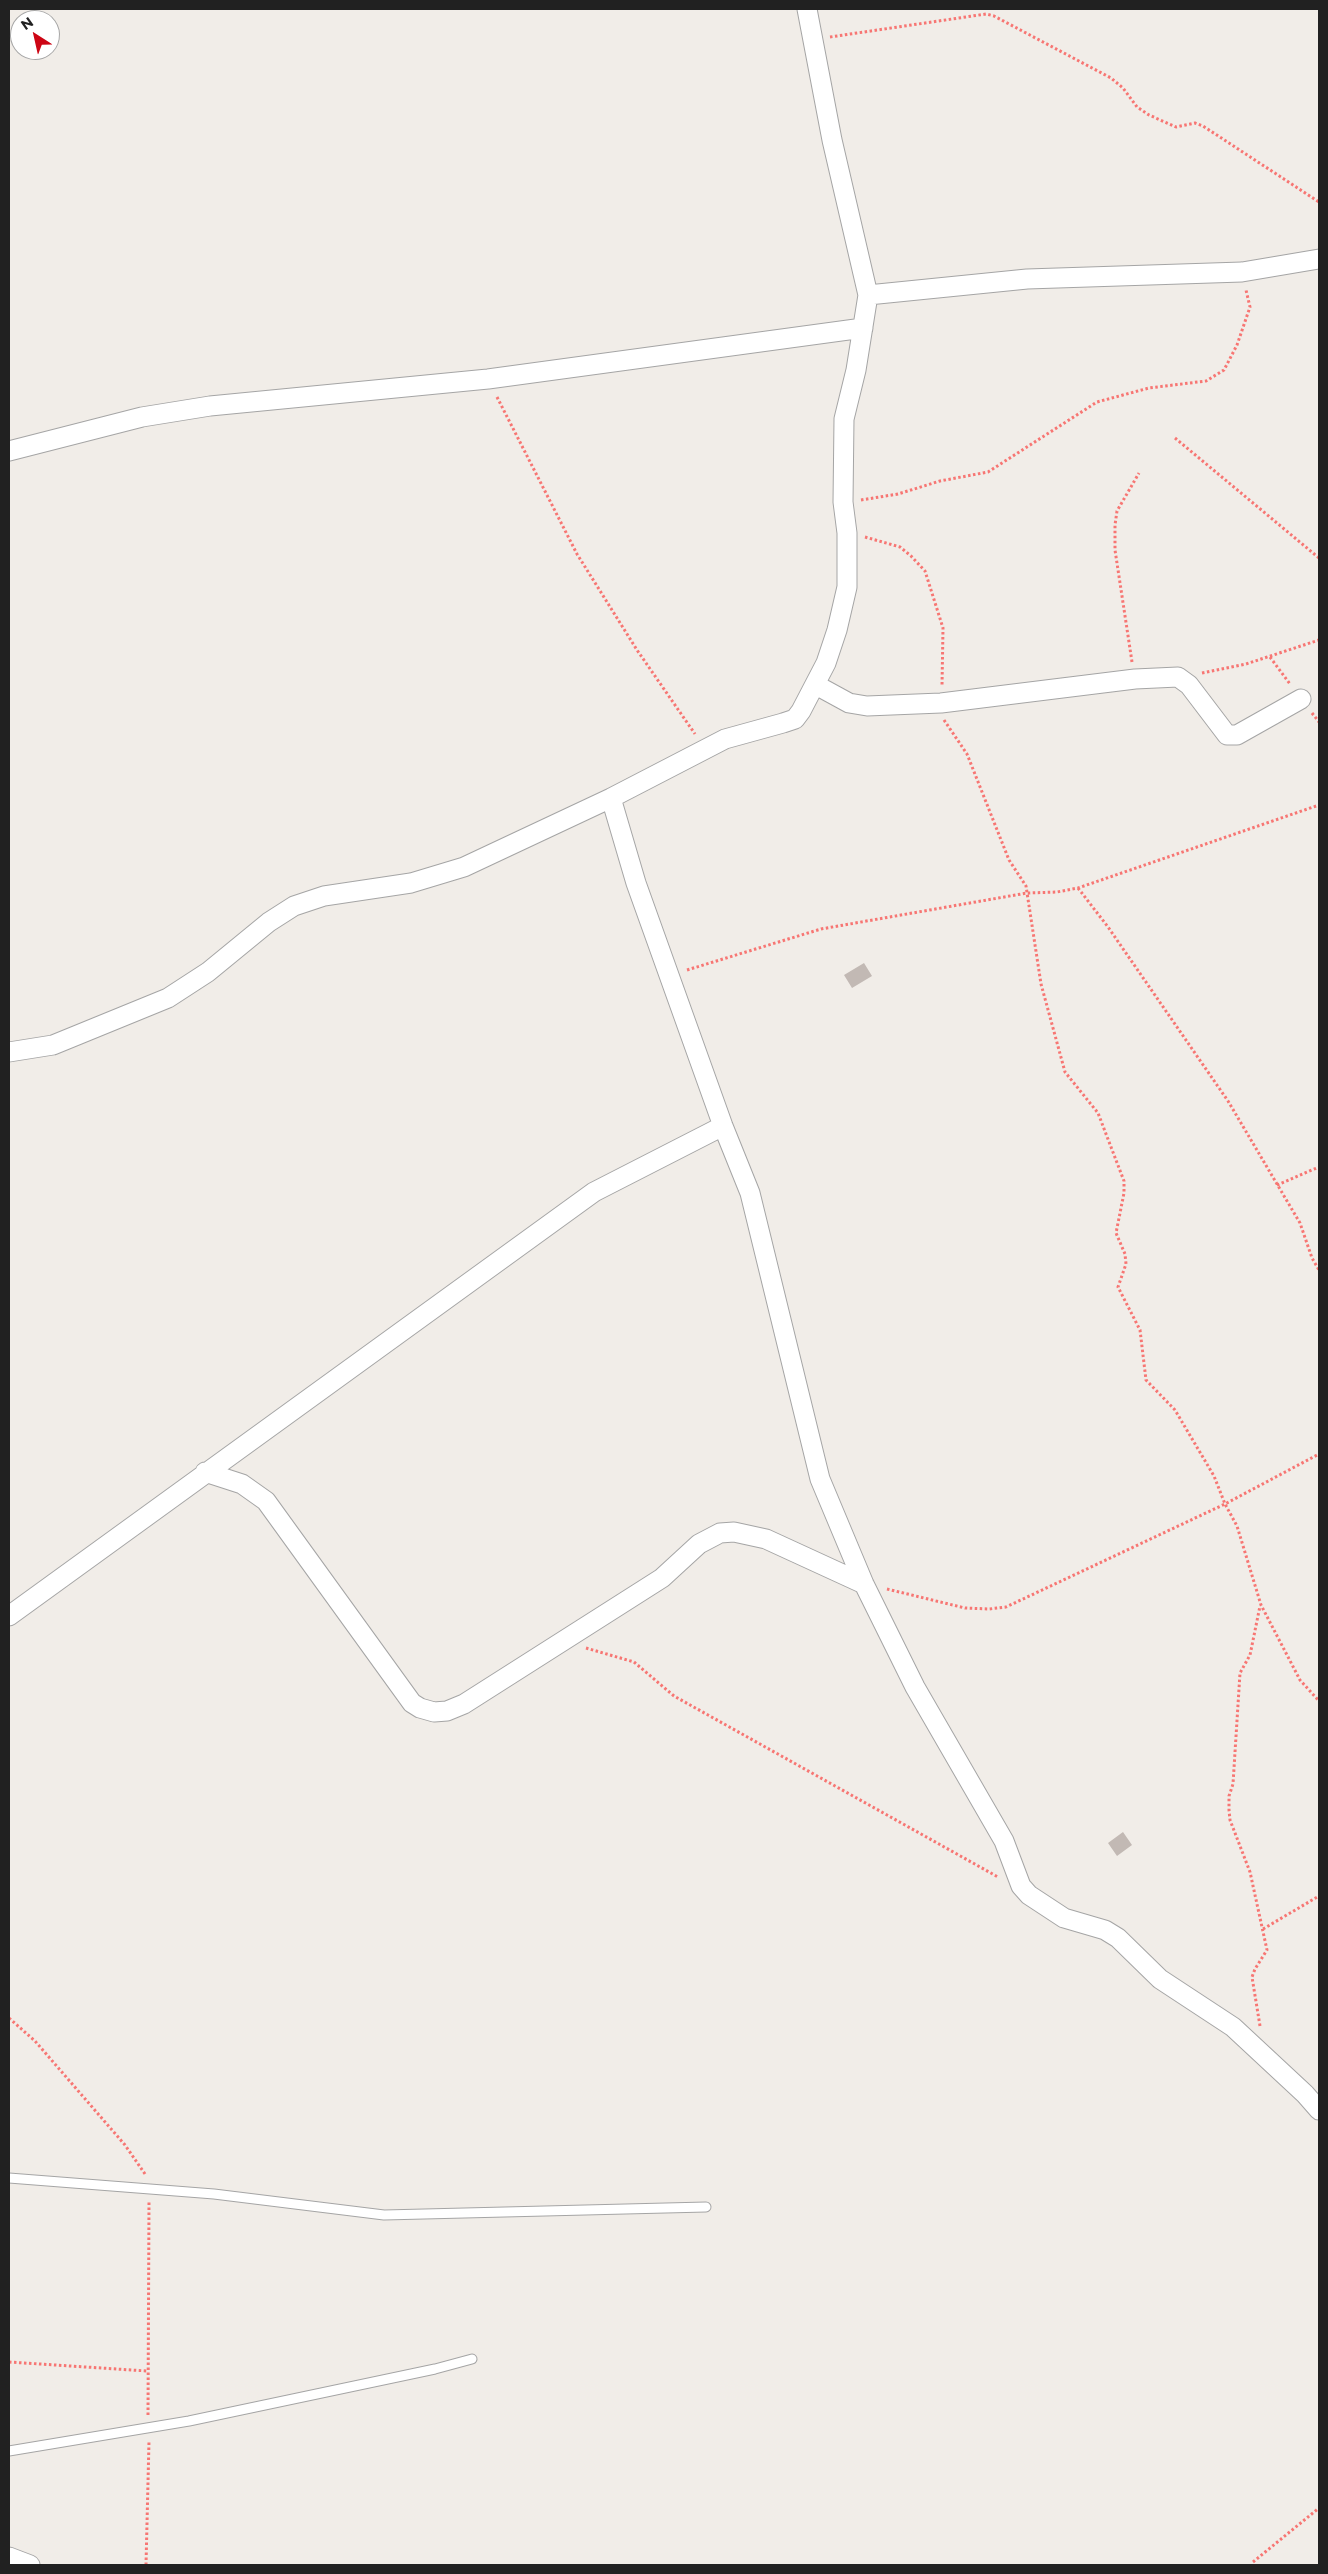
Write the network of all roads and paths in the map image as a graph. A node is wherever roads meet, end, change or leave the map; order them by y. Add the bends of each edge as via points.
1 (806, 9) edge
2 (812, 40) junction
3 (1319, 202) edge
4 (1319, 259) edge
5 (1242, 272) junction
6 (868, 295) junction
7 (863, 328) junction
8 (488, 379) junction
9 (1176, 438) dead end
10 (9, 452) edge
11 (1139, 472) dead end
12 (843, 502) junction
13 (848, 533) junction
14 (1319, 558) edge
15 (1319, 640) edge
16 (1178, 677) junction
17 (1135, 679) junction
18 (816, 685) junction
19 (1301, 699) dead end
20 (936, 704) junction
21 (705, 749) junction
22 (611, 798) junction
23 (1319, 805) edge
24 (1078, 888) junction
25 (1027, 894) junction
26 (670, 976) junction
27 (9, 1052) edge
28 (723, 1126) junction
29 (1319, 1167) edge
30 (1278, 1185) junction
31 (1319, 1270) edge
32 (1319, 1454) edge
33 (205, 1472) junction
34 (1225, 1504) junction
35 (864, 1584) junction
36 (1261, 1605) junction
37 (9, 1616) edge
38 (561, 1643) junction
39 (1319, 1701) edge
40 (1029, 1895) junction
41 (1319, 1896) edge
42 (1263, 1929) junction
43 (9, 2018) edge
44 (1267, 2059) junction
45 (1319, 2110) edge
46 (9, 2178) edge
47 (152, 2188) junction
48 (706, 2207) dead end
49 (472, 2359) dead end
50 (9, 2362) edge
51 (147, 2371) junction
52 (149, 2428) junction
53 (9, 2451) edge
54 (1319, 2508) edge
55 (9, 2557) edge
56 (1253, 2562) dead end
57 (30, 2565) edge
58 (146, 2565) edge

1 - 2 street
2 - 3 path via 986,14 994,16 1111,78 1149,116 1176,127 1195,123 1203,126
2 - 6 street
4 - 5 street
5 - 6 street via 1027,279
5 - 12 path via 1250,307 1224,370 1206,381 1149,388 1097,402 988,472 940,481 898,494
6 - 7 street
7 - 8 street
7 - 12 street via 846,406
8 - 10 street via 210,406 142,417
8 - 21 path via 577,554 637,650
9 - 14 path
11 - 17 path via 1117,511 1115,524 1115,550
12 - 13 street
13 - 18 street via 847,587 837,630
13 - 20 path via 900,547 925,571 943,628
15 - 16 path via 1246,664
16 - 17 street
16 - 19 street via 1189,685 1227,735 1237,735
17 - 20 street
18 - 20 street via 851,704
18 - 21 street via 795,719 725,739
20 - 25 path via 967,754 1009,860 1026,886
21 - 22 street
22 - 26 street via 636,883
22 - 27 street via 448,873 411,883 324,896 294,906 269,922 208,972 168,998 53,1045
23 - 24 path
24 - 25 path
24 - 30 path via 1228,1101
25 - 26 path via 821,929
25 - 34 path via 1041,984 1065,1072 1098,1112 1124,1181 1116,1234 1126,1264 1118,1287 1140,1330 1145,1377 1178,1414 1214,1476
26 - 28 street
28 - 33 street via 594,1192
28 - 35 street via 750,1194 811,1448
29 - 30 path
30 - 31 path via 1300,1223
32 - 34 path
33 - 37 street
33 - 38 street via 242,1484 266,1501 412,1703 420,1708 447,1711 464,1704
34 - 35 path via 1006,1607 965,1608
34 - 36 path via 1237,1526
35 - 38 street via 766,1538 734,1532 720,1533 699,1544 662,1578
35 - 40 street via 919,1694 996,1826 1009,1851 1018,1880
36 - 39 path via 1300,1680
36 - 42 path via 1250,1654 1240,1673 1229,1810 1250,1872
38 - 40 path via 634,1662 674,1696
40 - 44 street via 1064,1918 1111,1933 1160,1979 1233,2027
41 - 42 path
42 - 44 path via 1268,1950 1252,1977
43 - 47 path via 34,2040 125,2145
44 - 45 street
46 - 47 lane
47 - 48 lane via 399,2216
47 - 51 path
49 - 52 lane
50 - 51 path
51 - 52 path
52 - 53 lane
52 - 58 path
54 - 56 path
55 - 57 street

